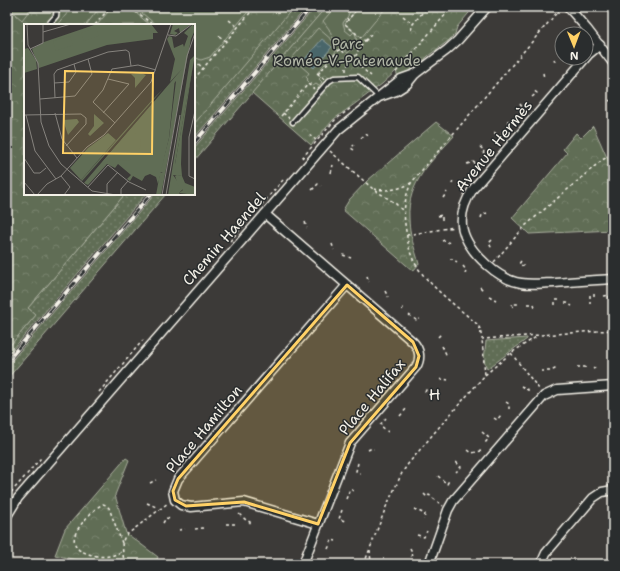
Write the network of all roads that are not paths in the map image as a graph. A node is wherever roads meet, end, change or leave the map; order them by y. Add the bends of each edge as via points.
1 (57, 7) edge
2 (487, 7) edge
3 (565, 8) edge
4 (49, 24) edge
5 (600, 45) junction
6 (613, 62) edge
7 (379, 97) junction
8 (293, 122) dead end
9 (265, 214) junction
10 (613, 279) edge
11 (347, 285) junction
12 (613, 386) edge
13 (613, 490) edge
14 (7, 516) edge
15 (318, 524) junction
16 (303, 564) edge
17 (429, 564) edge
18 (541, 564) edge

1 - 4 lane via 56,16
2 - 7 street, Chemin Haendel via 448,50 415,74 401,88
3 - 5 street
5 - 6 street
5 - 10 street, Avenue Hermès via 589,54 473,189 465,202 462,222 464,235 472,250 510,281 530,284
7 - 8 lane via 355,76 331,79
7 - 9 street, Chemin Haendel via 338,130
9 - 11 street, Place Halifax
9 - 14 street, Chemin Haendel via 18,498
11 - 15 street, Place Halifax via 414,342 419,360 416,367 350,443
11 - 15 street, Place Hamilton via 178,479 173,491 175,500 186,506 244,502
12 - 17 street via 557,390 548,393 453,501
13 - 18 street via 602,492 593,498 546,553
15 - 16 street, Place Halifax

